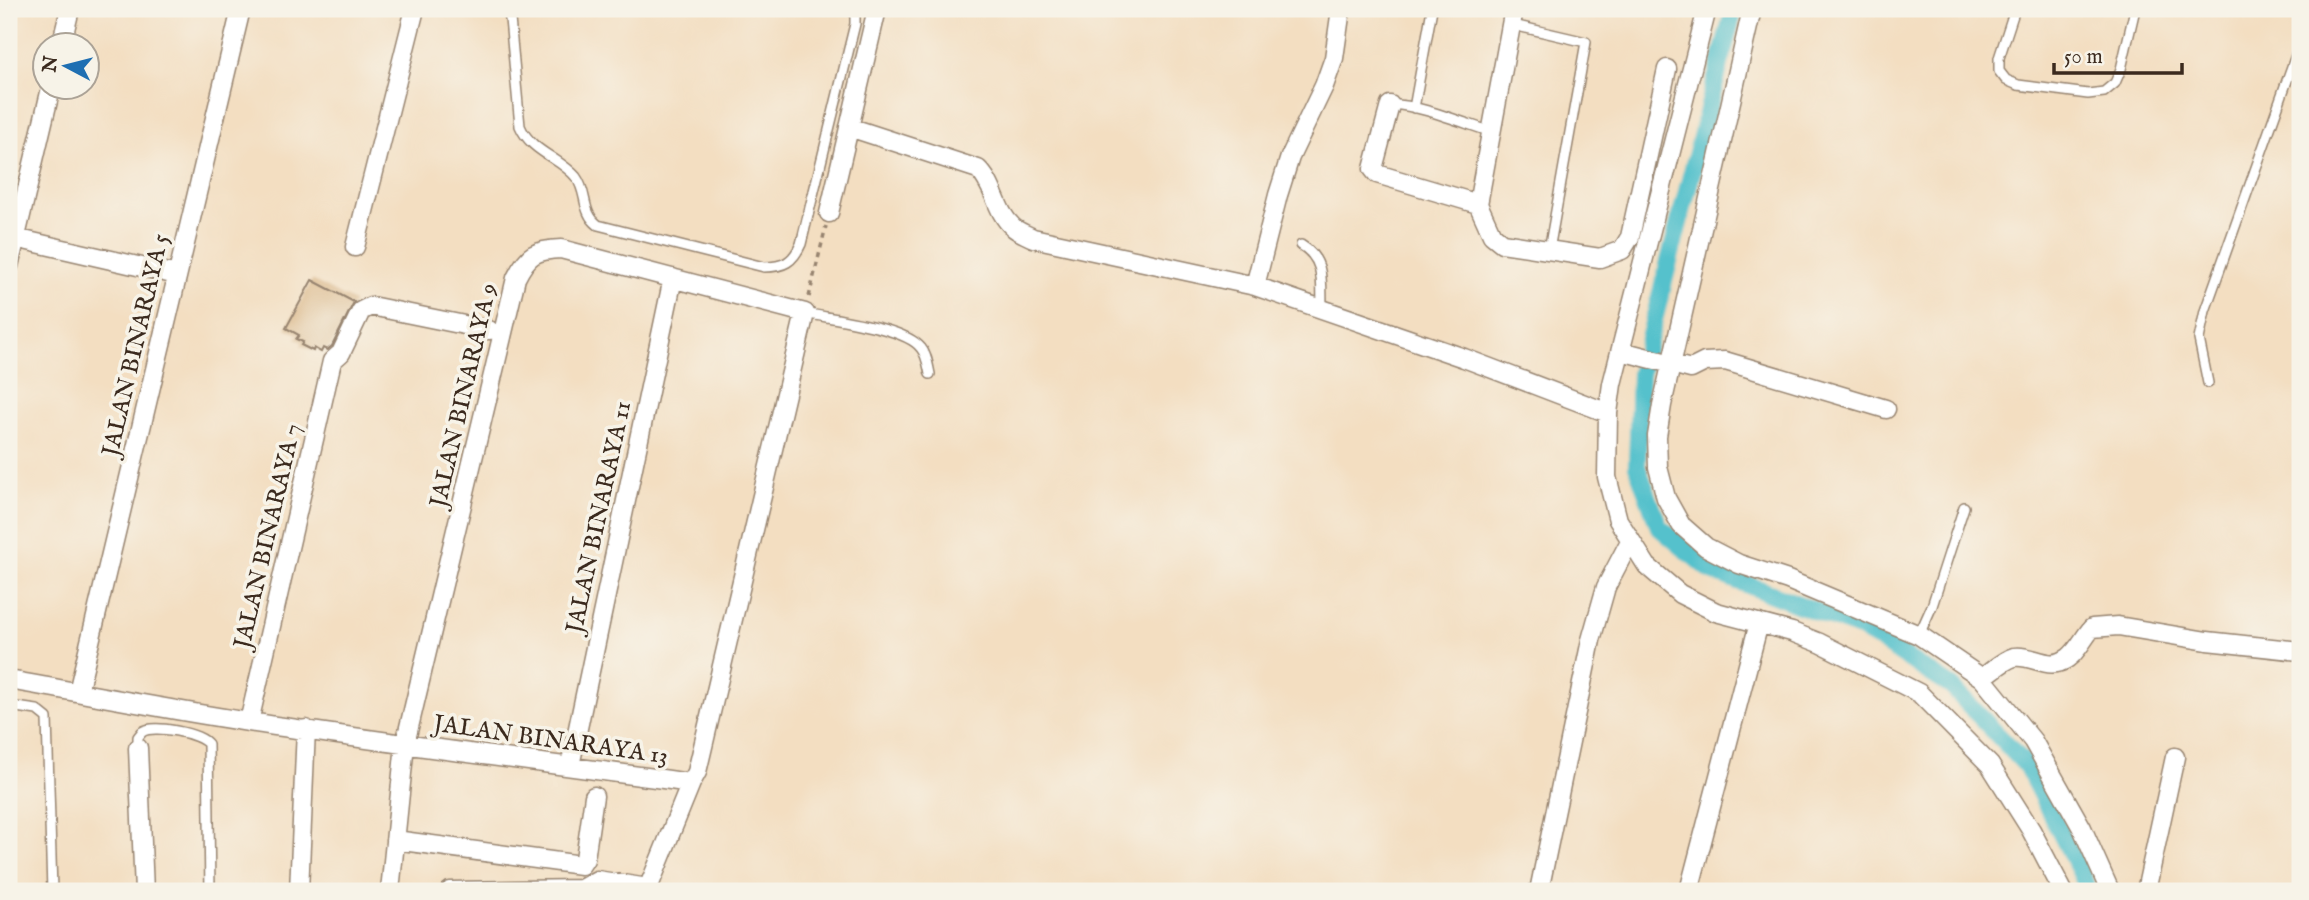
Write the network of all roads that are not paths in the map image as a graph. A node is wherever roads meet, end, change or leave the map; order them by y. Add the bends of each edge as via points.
1 (70, 9) edge
2 (241, 9) edge
3 (415, 9) edge
4 (507, 9) edge
5 (855, 9) edge
6 (877, 9) edge
7 (1341, 9) edge
8 (1432, 9) edge
9 (1707, 9) edge
10 (1752, 9) edge
11 (2015, 9) edge
12 (2135, 9) edge
13 (1514, 17) edge
14 (64, 32) edge
15 (2300, 44) edge
16 (1667, 69) dead end
17 (48, 102) edge
18 (1390, 105) joint
19 (1414, 108) junction
20 (849, 127) junction
21 (1492, 131) junction
22 (1478, 204) junction
23 (829, 213) road end
24 (15, 238) junction
25 (1301, 244) dead end
26 (355, 247) dead end
27 (1549, 250) junction
28 (9, 266) edge
29 (177, 275) junction
30 (673, 278) junction
31 (1255, 286) junction
32 (1322, 309) junction
33 (805, 313) junction
34 (489, 330) dead end
35 (1625, 352) junction
36 (1667, 364) junction
37 (930, 374) dead end
38 (2208, 383) dead end
39 (1886, 409) dead end
40 (1608, 413) junction
41 (1964, 507) dead end
42 (1630, 541) junction
43 (1759, 623) junction
44 (1919, 635) junction
45 (2300, 651) edge
46 (1982, 678) junction
47 (9, 680) edge
48 (78, 692) junction
49 (9, 706) edge
50 (249, 722) junction
51 (306, 729) junction
52 (405, 744) junction
53 (138, 748) joint
54 (2175, 757) dead end
55 (570, 766) junction
56 (691, 783) junction
57 (594, 796) dead end
58 (395, 840) junction
59 (580, 865) junction
60 (597, 880) junction
61 (647, 890) edge
62 (52, 891) edge
63 (144, 891) edge
64 (210, 891) edge
65 (299, 891) edge
66 (390, 891) edge
67 (450, 891) edge
68 (1539, 891) edge
69 (1689, 891) edge
70 (2063, 891) edge
71 (2110, 891) edge
72 (2146, 891) edge

1 - 14 street
2 - 29 street, JALAN BINARAYA 5
3 - 26 street
4 - 5 lane via 520,126 526,138 578,180 590,219 598,225 764,267 788,264 802,244
6 - 20 street
7 - 31 street via 1334,58 1290,157
8 - 19 lane
9 - 35 street
10 - 36 street
11 - 12 lane via 1999,71 2018,85 2088,94 2104,92 2115,83
13 - 21 street
13 - 27 lane via 1586,42
15 - 38 lane via 2206,312 2199,339
16 - 27 street via 1626,245 1600,258
17 - 24 street
18 - 19 lane
18 - 22 street via 1373,169 1377,174
19 - 21 lane
20 - 23 street
20 - 31 street via 978,169 1001,213 1013,228 1033,238
21 - 22 street
22 - 27 street via 1492,235 1502,243
24 - 28 street
24 - 29 street
25 - 32 lane via 1319,262
29 - 48 street, JALAN BINARAYA 5
30 - 33 street, JALAN BINARAYA 9
30 - 52 street, JALAN BINARAYA 9 via 561,249 534,253 523,264
30 - 55 street, JALAN BINARAYA 11
31 - 32 street
32 - 40 street
33 - 37 lane via 909,338 920,346
33 - 56 street, JALAN BINARAYA 13
34 - 50 street, JALAN BINARAYA 7 via 366,306 361,311 341,354 332,361
35 - 36 street
35 - 40 street
36 - 39 street via 1691,369 1705,362 1725,361
36 - 44 street via 1657,436 1658,467 1666,498 1681,525 1706,547 1739,564
40 - 42 street via 1607,477 1618,520
41 - 44 lane via 1933,606
42 - 43 street via 1647,566 1681,594 1716,612
42 - 68 street via 1606,587 1591,640
43 - 69 street
43 - 70 street via 1820,643 1919,692 1990,765
44 - 46 street
45 - 46 street via 2104,626 2092,628 2066,660 2053,664 2018,657
46 - 71 street via 2033,741 2082,828
47 - 48 street, JALAN BINARAYA 13
48 - 50 street, JALAN BINARAYA 13
49 - 62 lane via 37,710 47,718
50 - 51 street, JALAN BINARAYA 13
51 - 52 street, JALAN BINARAYA 13
51 - 65 street
52 - 55 street, JALAN BINARAYA 13
52 - 58 street, JALAN BINARAYA 9
53 - 63 street
53 - 64 lane via 138,737 153,728 198,736 208,744
54 - 72 street
55 - 56 street, JALAN BINARAYA 13
56 - 61 street
57 - 59 street via 585,859
58 - 59 street
58 - 66 street, JALAN BINARAYA 9
59 - 60 street
60 - 61 street
60 - 67 street via 581,889

